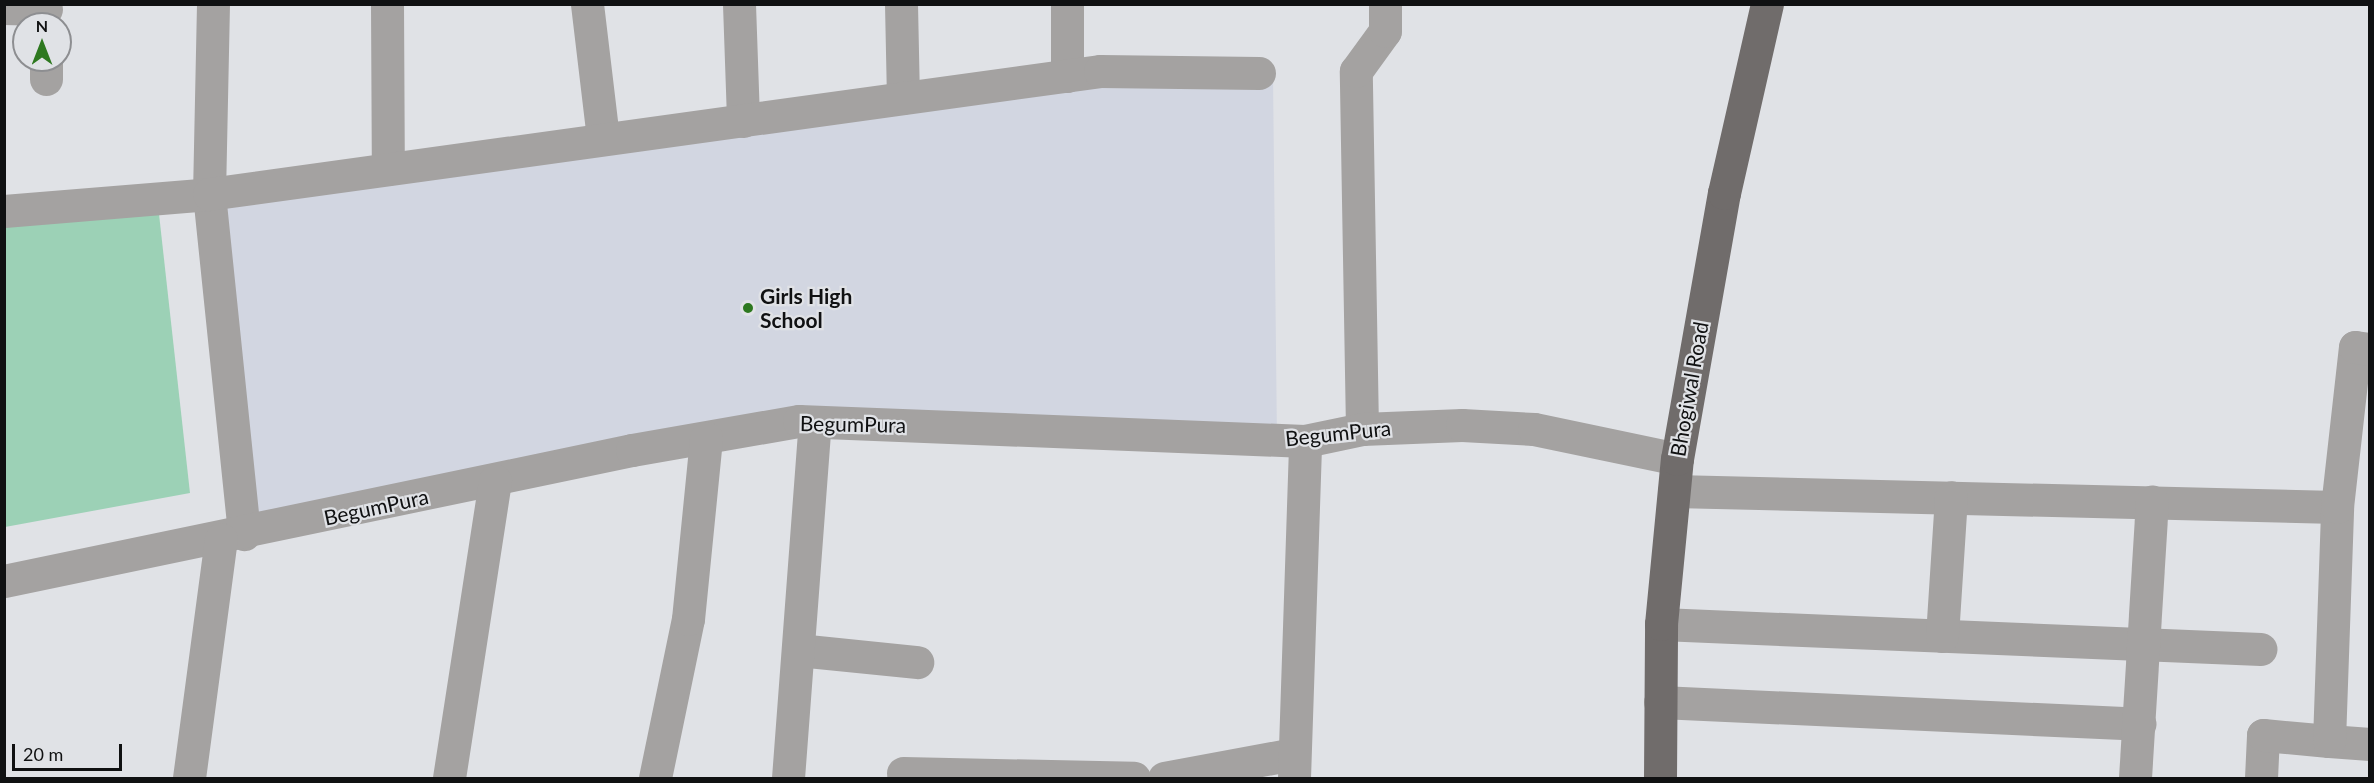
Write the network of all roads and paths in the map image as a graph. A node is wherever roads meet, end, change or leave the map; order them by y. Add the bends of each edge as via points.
1 (213, 4) edge
2 (387, 4) edge
3 (587, 4) edge
4 (739, 4) edge
5 (901, 4) edge
6 (1067, 4) edge
7 (1385, 4) edge
8 (1767, 4) edge
9 (4, 8) edge
10 (46, 12) edge
11 (1259, 73) dead end
12 (1067, 76) junction
13 (903, 98) junction
14 (743, 121) junction
15 (603, 139) junction
16 (388, 169) junction
17 (208, 194) junction
18 (4, 211) edge
19 (2370, 349) edge
20 (816, 422) junction
21 (1362, 429) junction
22 (706, 438) junction
23 (1305, 441) junction
24 (1677, 459) junction
25 (495, 482) junction
26 (1674, 491) junction
27 (1951, 497) junction
28 (2152, 502) junction
29 (2337, 507) junction
30 (232, 536) junction
31 (4, 581) edge
32 (1661, 624) junction
33 (1942, 636) junction
34 (2143, 643) junction
35 (2260, 649) dead end
36 (798, 650) junction
37 (917, 662) dead end
38 (1660, 702) junction
39 (2139, 724) junction
40 (2329, 741) junction
41 (2370, 744) edge
42 (1294, 766) edge
43 (903, 773) dead end
44 (189, 778) edge
45 (449, 778) edge
46 (655, 778) edge
47 (788, 778) edge
48 (1134, 778) edge
49 (1164, 778) edge
50 (1660, 778) edge
51 (2135, 778) edge
52 (2261, 778) edge

1 - 17 street
2 - 16 street
3 - 15 street
4 - 14 street
5 - 13 street
6 - 12 street
7 - 21 street via 1386,31 1356,71
8 - 24 main road, Bhogiwal Road via 1724,194
9 - 10 street
11 - 12 street via 1100,71
12 - 13 street
13 - 14 street
14 - 15 street
15 - 16 street
16 - 17 street
17 - 18 street
17 - 30 street
19 - 29 street via 2355,346
20 - 22 street, BegumPura
20 - 23 street, BegumPura
20 - 36 street
21 - 23 street, BegumPura
21 - 24 street, BegumPura via 1534,429
22 - 25 street, BegumPura
22 - 46 street via 688,619
23 - 42 street
24 - 26 main road, Bhogiwal Road
25 - 30 street, BegumPura
25 - 45 street
26 - 27 street
26 - 32 main road, Bhogiwal Road
27 - 28 street
27 - 33 street
28 - 29 street
28 - 34 street
29 - 40 street
30 - 31 street, BegumPura
30 - 44 street
32 - 33 street
32 - 38 main road, Bhogiwal Road
33 - 34 street
34 - 35 street
34 - 39 street
36 - 37 street
36 - 47 street
38 - 39 street
38 - 50 main road, Bhogiwal Road
39 - 51 street
40 - 41 street
40 - 52 street via 2263,735
42 - 49 street
43 - 48 street

